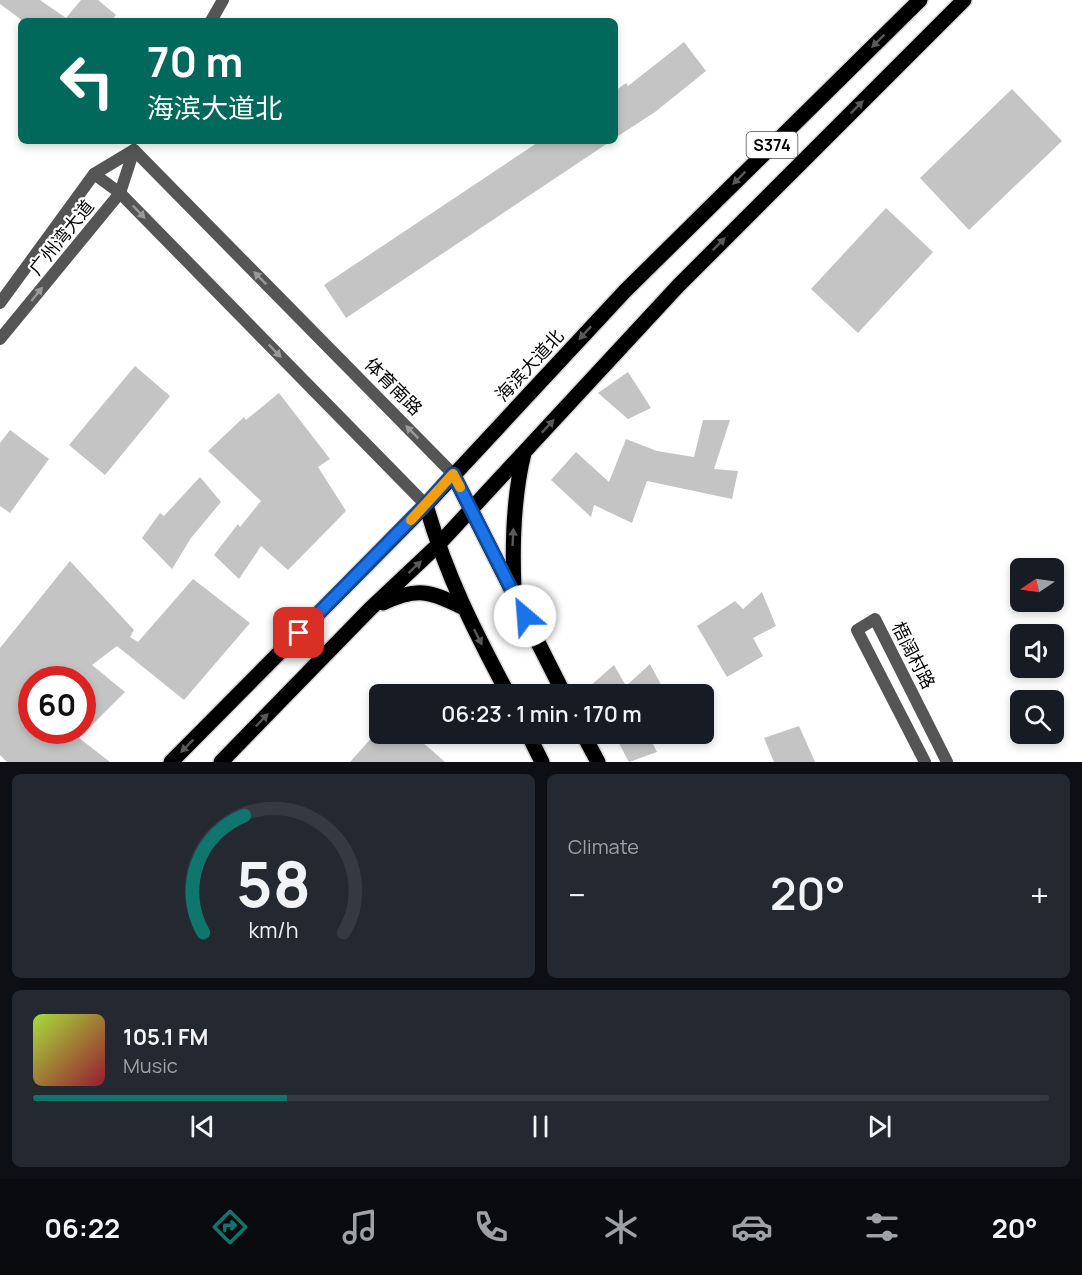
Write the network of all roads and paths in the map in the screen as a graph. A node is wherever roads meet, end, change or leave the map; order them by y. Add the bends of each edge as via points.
1 (224, 0) edge
2 (920, 0) edge
3 (964, 0) edge
4 (213, 18) edge
5 (137, 146) edge
6 (94, 174) junction
7 (120, 193) junction
8 (0, 303) edge
9 (0, 339) edge
10 (525, 451) junction
11 (453, 474) junction
12 (426, 504) junction
13 (471, 509) junction
14 (438, 545) junction
15 (514, 596) junction
16 (462, 607) junction
17 (370, 609) junction
18 (502, 684) edge
19 (559, 684) edge
20 (533, 744) edge
21 (589, 744) edge
22 (171, 762) edge
23 (221, 762) edge
24 (542, 762) edge
25 (598, 762) edge
26 (925, 762) edge
27 (947, 762) edge

1 - 4 street
2 -> 11 main road, 海滨大道北 / S374 via 625,291
10 -> 3 main road, S374 via 678,286
5 - 6 street, 广州湾大道
5 - 7 street, 广州湾大道
11 -> 5 street, 体育南路
6 - 7 street
6 - 8 street, 广州湾大道
9 -> 7 street, 广州湾大道
7 -> 12 street
10 - 13 main road, S374
15 -> 10 main road via 516,486
11 - 12 main road, 海滨大道北 / S374
11 - 13 main road, 体育南路
12 - 14 main road
12 -> 22 main road, 海滨大道北 / S374
13 - 14 main road, S374
13 - 15 main road, 体育南路
14 - 16 main road
17 -> 14 main road, S374
15 - 19 main road, 体育南路
16 - 17 main road via 435,593 404,593
16 -> 18 main road
23 -> 17 main road, S374
20 - 24 main road
21 - 25 main road
26 - 27 street, 梧阔村路 via 857,630 875,618

